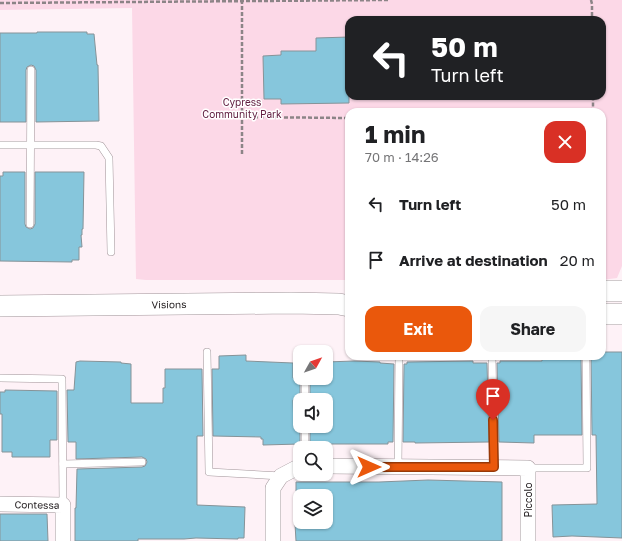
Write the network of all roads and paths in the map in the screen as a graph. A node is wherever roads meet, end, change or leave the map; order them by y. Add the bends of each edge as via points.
1 (388, 0) edge
2 (591, 0) edge
3 (174, 1) edge
4 (242, 1) edge
5 (0, 3) edge
6 (592, 16) edge
7 (31, 70) dead end
8 (242, 118) junction
9 (345, 118) edge
10 (0, 145) edge
11 (32, 145) junction
12 (242, 154) dead end
13 (30, 224) dead end
14 (111, 252) dead end
15 (606, 291) edge
16 (622, 291) edge
17 (345, 304) edge
18 (0, 306) edge
19 (606, 314) edge
20 (622, 314) edge
21 (207, 352) dead end
22 (399, 360) edge
23 (492, 360) edge
24 (586, 360) edge
25 (0, 378) edge
26 (142, 462) dead end
27 (63, 464) junction
28 (333, 466) edge
29 (398, 467) junction
30 (494, 467) junction
31 (528, 468) junction
32 (293, 470) edge
33 (281, 476) junction
34 (0, 504) edge
35 (63, 505) junction
36 (63, 541) edge
37 (273, 541) edge
38 (528, 541) edge

1 - 4 path
2 - 6 path
3 - 4 path
3 - 5 path
4 - 8 path
7 - 11 lane
8 - 9 path
8 - 12 path
10 - 11 lane
11 - 13 lane
11 - 14 lane via 101,146 109,158
15 - 16 street
17 - 18 street, Visions
19 - 20 street
21 - 33 lane via 209,472
22 - 29 lane
23 - 30 lane
24 - 31 lane via 587,468
25 - 27 lane via 62,379
26 - 27 lane
27 - 35 lane
28 - 29 street, Piccolo
29 - 30 street, Piccolo
30 - 31 street, Piccolo
31 - 38 street, Piccolo
32 - 33 street
33 - 37 street via 272,488
34 - 35 street, Contessa
35 - 36 street, Contessa

